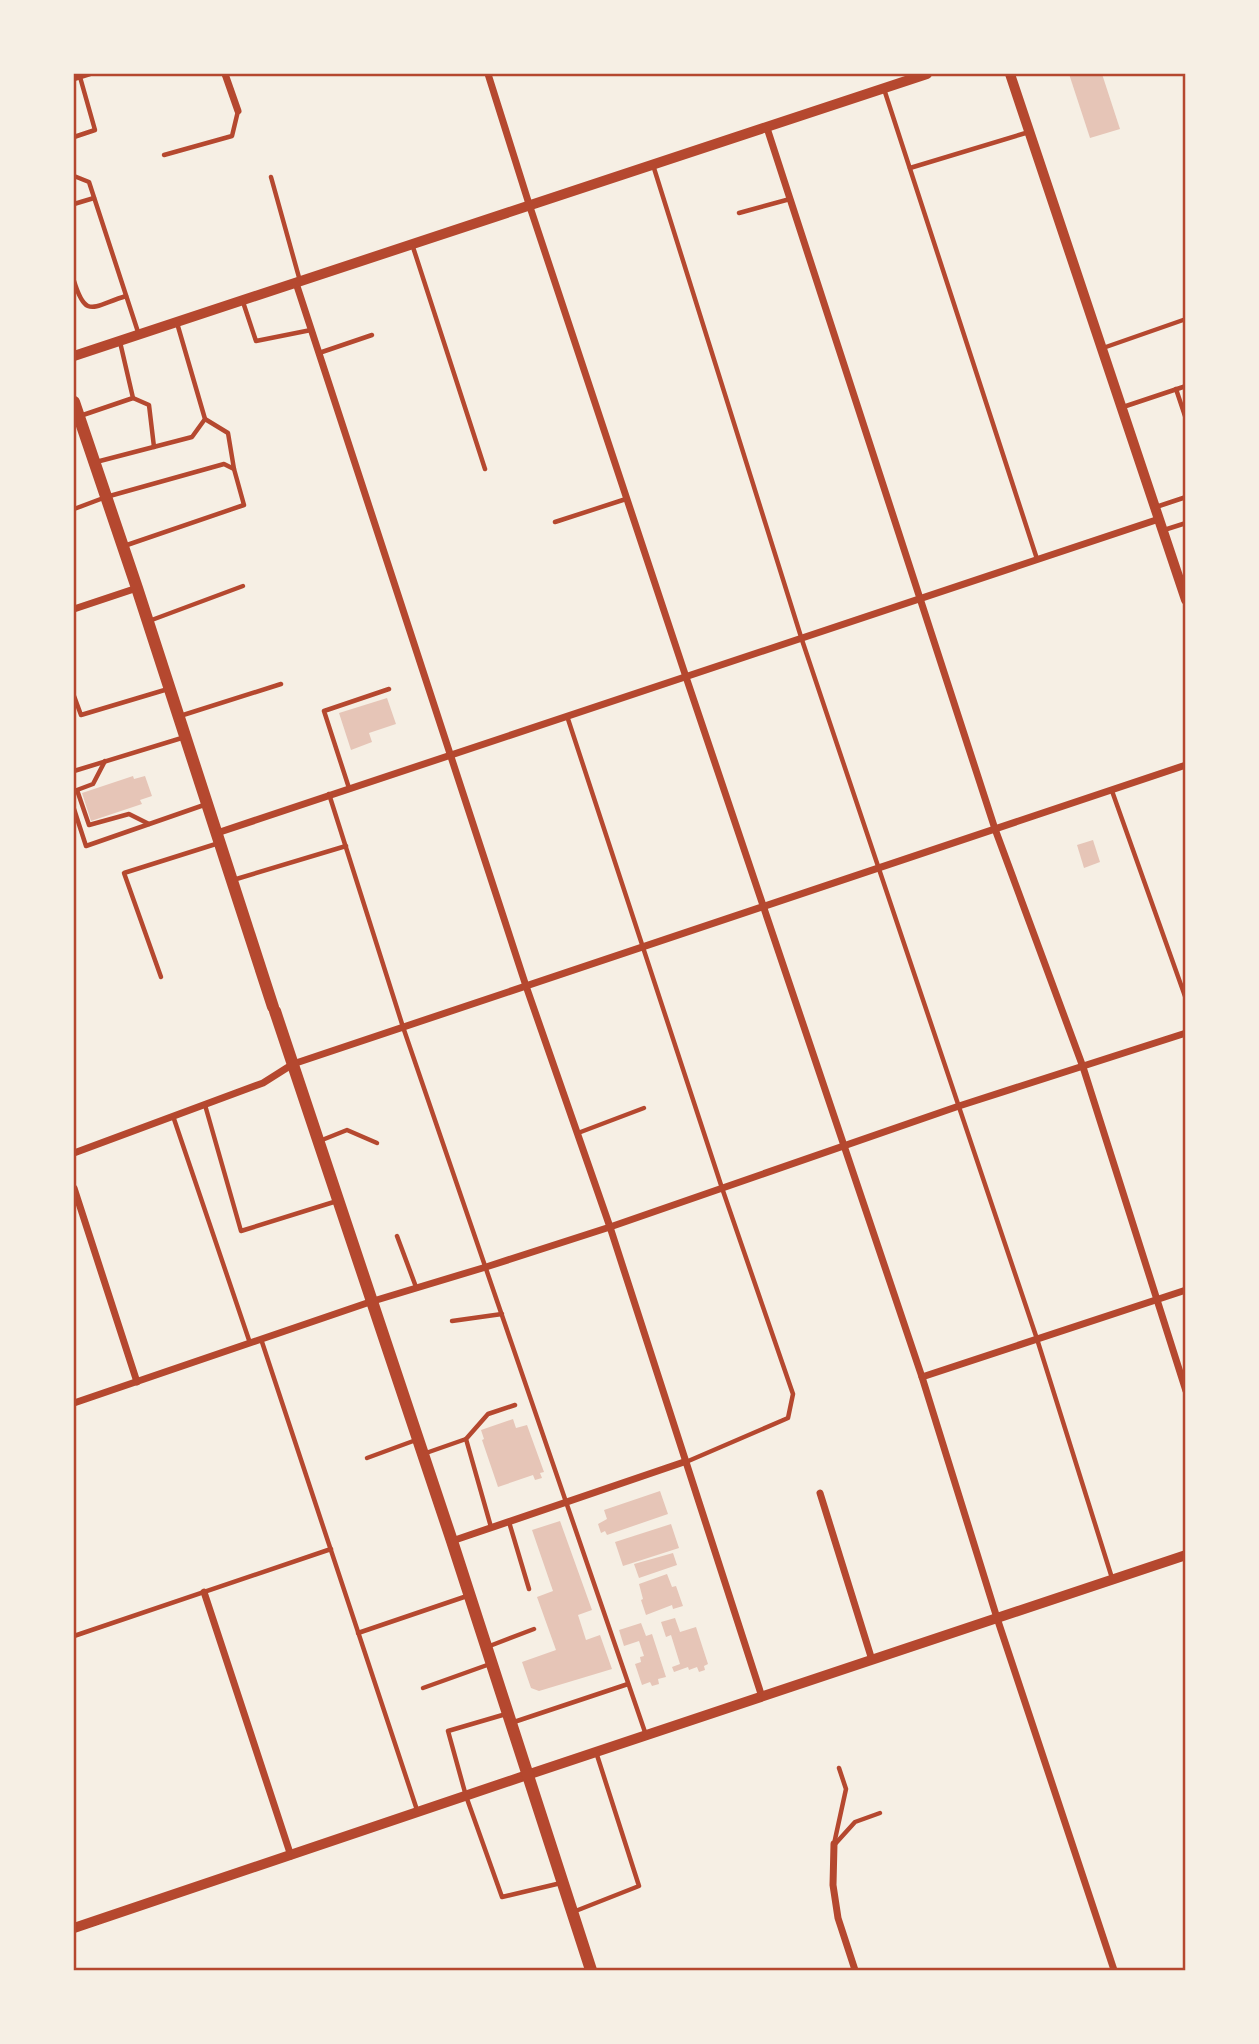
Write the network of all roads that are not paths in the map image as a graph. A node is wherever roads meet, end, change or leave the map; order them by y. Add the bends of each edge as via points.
1 (90, 74) edge
2 (225, 74) edge
3 (488, 74) edge
4 (927, 74) edge
5 (1010, 74) edge
6 (80, 77) junction
7 (74, 79) edge
8 (883, 88) junction
9 (238, 111) joint
10 (767, 128) junction
11 (1030, 132) junction
12 (74, 137) edge
13 (164, 155) dead end
14 (653, 164) junction
15 (910, 168) junction
16 (74, 176) edge
17 (271, 177) dead end
18 (94, 198) junction
19 (791, 199) junction
20 (74, 204) edge
21 (529, 204) junction
22 (739, 213) dead end
23 (411, 243) junction
24 (74, 281) edge
25 (298, 282) junction
26 (126, 296) junction
27 (243, 301) junction
28 (1185, 319) edge
29 (177, 322) junction
30 (311, 330) junction
31 (139, 335) junction
32 (372, 335) dead end
33 (120, 341) junction
34 (1102, 348) junction
35 (319, 353) junction
36 (74, 356) edge
37 (1185, 386) edge
38 (1176, 389) junction
39 (133, 398) junction
40 (74, 401) edge
41 (1122, 408) junction
42 (79, 417) junction
43 (205, 419) junction
44 (1185, 419) edge
45 (153, 447) junction
46 (94, 462) junction
47 (485, 469) dead end
48 (234, 470) junction
49 (106, 497) junction
50 (1185, 497) edge
51 (627, 498) junction
52 (1155, 508) junction
53 (74, 509) edge
54 (1159, 519) junction
55 (555, 522) dead end
56 (1185, 523) edge
57 (1163, 530) junction
58 (123, 547) junction
59 (1038, 559) junction
60 (243, 586) dead end
61 (137, 588) junction
62 (919, 600) junction
63 (1185, 600) edge
64 (74, 609) edge
65 (148, 621) junction
66 (802, 640) junction
67 (686, 677) junction
68 (281, 684) dead end
69 (170, 688) junction
70 (389, 689) dead end
71 (74, 696) edge
72 (179, 716) junction
73 (567, 716) junction
74 (186, 737) junction
75 (452, 755) junction
76 (105, 761) junction
77 (1185, 765) edge
78 (74, 771) edge
79 (349, 788) junction
80 (1112, 790) junction
81 (329, 794) junction
82 (207, 804) junction
83 (74, 809) edge
84 (149, 824) junction
85 (995, 829) junction
86 (218, 838) junction
87 (346, 846) junction
88 (878, 868) junction
89 (232, 881) junction
90 (763, 907) junction
91 (642, 947) junction
92 (161, 977) dead end
93 (526, 986) junction
94 (1185, 999) edge
95 (403, 1027) junction
96 (1185, 1032) edge
97 (293, 1064) junction
98 (1083, 1067) junction
99 (205, 1104) junction
100 (959, 1106) junction
101 (643, 1108) dead end
102 (173, 1115) junction
103 (578, 1133) junction
104 (318, 1142) junction
105 (377, 1143) dead end
106 (845, 1145) junction
107 (74, 1153) edge
108 (74, 1188) edge
109 (722, 1188) junction
110 (337, 1200) junction
111 (610, 1227) junction
112 (397, 1236) dead end
113 (486, 1267) junction
114 (416, 1288) junction
115 (1185, 1290) edge
116 (1155, 1300) junction
117 (370, 1302) junction
118 (502, 1314) junction
119 (452, 1321) dead end
120 (261, 1339) junction
121 (1037, 1339) junction
122 (250, 1343) junction
123 (922, 1377) junction
124 (137, 1382) junction
125 (1185, 1391) edge
126 (74, 1404) edge
127 (515, 1405) dead end
128 (466, 1439) junction
129 (417, 1440) junction
130 (422, 1454) junction
131 (367, 1458) dead end
132 (684, 1462) junction
133 (820, 1493) dead end
134 (565, 1503) junction
135 (509, 1521) junction
136 (491, 1527) junction
137 (452, 1541) junction
138 (331, 1549) junction
139 (1185, 1555) edge
140 (1113, 1579) junction
141 (529, 1590) dead end
142 (204, 1592) junction
143 (469, 1595) junction
144 (997, 1618) junction
145 (534, 1629) dead end
146 (358, 1633) junction
147 (74, 1636) edge
148 (486, 1648) junction
149 (872, 1660) junction
150 (491, 1664) junction
151 (628, 1684) junction
152 (423, 1688) dead end
153 (761, 1697) junction
154 (509, 1719) junction
155 (646, 1735) junction
156 (596, 1752) junction
157 (839, 1768) dead end
158 (527, 1776) junction
159 (466, 1796) junction
160 (418, 1812) junction
161 (880, 1813) dead end
162 (834, 1844) junction
163 (291, 1856) junction
164 (562, 1882) junction
165 (572, 1912) junction
166 (74, 1928) edge
167 (592, 1970) edge
168 (855, 1970) edge
169 (1114, 1970) edge

1 - 6 lane
2 - 9 street
3 - 21 street
4 - 8 main road
5 - 11 street
6 - 7 lane
6 - 12 lane via 96,130
8 - 10 main road
8 - 15 lane
9 - 13 lane via 232,136
10 - 14 main road
10 - 19 street
11 - 15 lane
11 - 34 street
14 - 21 main road
14 - 66 lane
15 - 59 lane
16 - 18 lane via 89,182
17 - 25 lane
18 - 20 lane
18 - 26 lane
19 - 22 lane
19 - 62 street
21 - 23 main road
21 - 51 street
23 - 25 main road
23 - 47 lane
24 - 26 lane via 85,306
25 - 27 main road
25 - 30 street
26 - 31 lane
27 - 29 main road
27 - 30 lane via 256,341
28 - 34 lane
29 - 31 main road
29 - 43 lane
30 - 35 street
31 - 33 main road
32 - 35 lane
33 - 36 main road
33 - 39 lane
34 - 41 street
35 - 75 street
37 - 38 lane
38 - 41 lane
38 - 44 lane
39 - 42 lane
39 - 45 lane via 149,405
40 - 42 main road
41 - 52 street
42 - 46 main road
43 - 45 lane via 192,438
43 - 48 lane via 228,433
45 - 46 lane
46 - 49 main road
48 - 49 lane via 224,464
48 - 58 lane via 244,505
49 - 53 lane
49 - 58 main road
50 - 52 lane
51 - 55 lane
51 - 67 street
52 - 54 street
54 - 57 street
54 - 59 street
56 - 57 lane
57 - 63 street
58 - 61 main road
59 - 62 street
60 - 65 lane
61 - 64 street
61 - 65 main road
62 - 66 street
62 - 85 street
65 - 69 main road
66 - 67 street
66 - 88 lane
67 - 73 street
67 - 90 street
68 - 72 lane
69 - 71 lane via 81,715
69 - 72 main road
70 - 79 lane via 324,711
72 - 74 main road
73 - 75 street
73 - 91 lane
74 - 76 lane
74 - 82 main road
75 - 79 street
75 - 93 street
76 - 78 lane
76 - 84 lane via 93,784 77,790 89,825 129,814
77 - 80 street
79 - 81 street
80 - 85 street
80 - 94 lane
81 - 86 street
81 - 87 lane
82 - 84 lane
82 - 86 main road
83 - 84 lane via 86,846
85 - 88 street
85 - 98 street
86 - 89 main road
86 - 92 lane via 124,873
87 - 89 lane
87 - 95 lane
88 - 90 street
88 - 100 lane
89 - 97 main road
90 - 91 street
90 - 106 street
91 - 93 street
91 - 109 lane
93 - 95 street
93 - 103 street
95 - 97 street
95 - 113 lane
96 - 98 street
97 - 99 street via 263,1083
97 - 104 main road
98 - 100 street
98 - 116 street
99 - 102 street
99 - 110 lane via 240,1231
100 - 106 street
100 - 121 lane
101 - 103 lane
102 - 107 street
102 - 122 lane
103 - 111 street
104 - 105 lane via 347,1130
104 - 110 main road
106 - 109 street
106 - 123 street
108 - 124 street
109 - 111 street
109 - 132 lane via 793,1394 792,1405 788,1418
110 - 117 main road
111 - 113 street
111 - 132 street
112 - 114 lane
113 - 114 street
113 - 118 lane
114 - 117 street
115 - 116 street
116 - 121 street
116 - 125 street
117 - 120 street
117 - 129 main road
118 - 119 lane
118 - 134 lane
120 - 122 street
120 - 138 lane
121 - 123 street
121 - 140 lane
122 - 124 street
123 - 144 street
124 - 126 street
127 - 128 lane via 488,1414
128 - 130 lane
128 - 136 lane
129 - 130 main road
129 - 131 lane
130 - 137 main road
132 - 134 street
132 - 153 street
133 - 149 street
134 - 135 street
134 - 151 lane
135 - 136 street
135 - 141 lane
136 - 137 street
137 - 143 main road
138 - 142 lane
138 - 146 lane
139 - 140 street
140 - 144 street
142 - 147 lane
142 - 163 street
143 - 146 lane
143 - 148 main road
144 - 149 street
144 - 169 street
145 - 148 lane
146 - 160 lane
148 - 150 main road
149 - 153 street
150 - 152 lane
150 - 154 main road
151 - 154 lane
151 - 155 lane
153 - 155 street
154 - 158 main road
154 - 159 lane via 448,1731
155 - 156 street
156 - 158 street
156 - 165 lane via 639,1886
157 - 162 lane via 846,1789
158 - 159 main road
158 - 164 main road
159 - 160 main road
159 - 164 lane via 502,1897
160 - 163 main road
161 - 162 lane via 855,1822
162 - 168 street via 838,1918
163 - 166 main road
164 - 165 main road
165 - 167 main road

